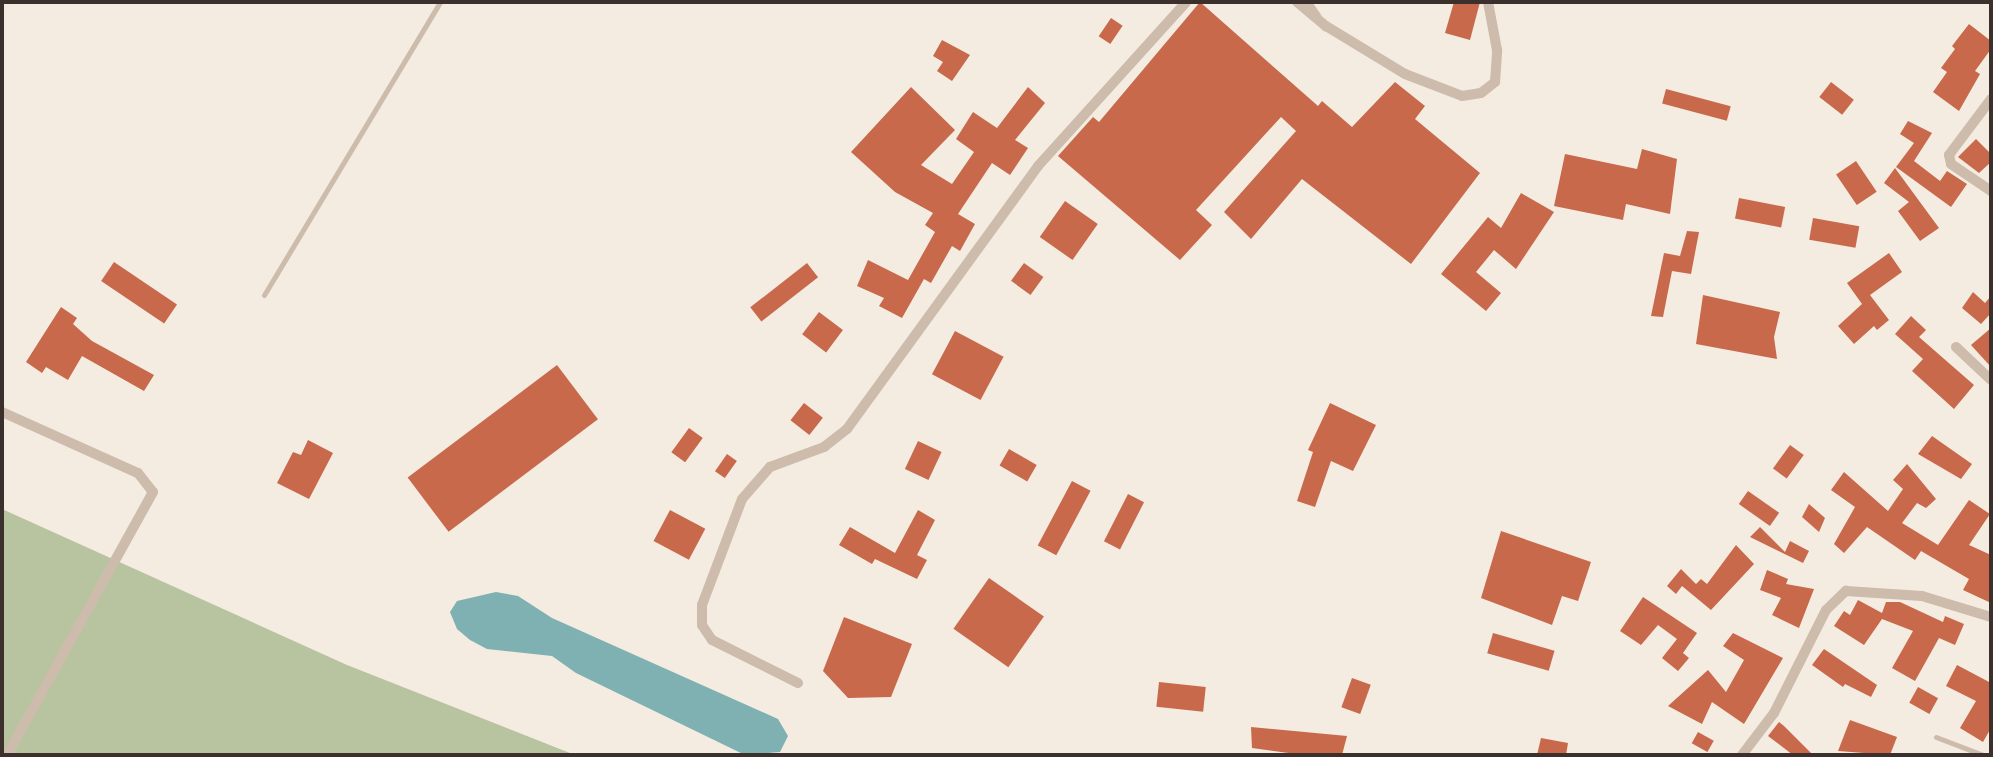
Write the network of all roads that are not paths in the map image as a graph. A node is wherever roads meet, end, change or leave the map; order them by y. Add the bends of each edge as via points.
1 (440, 2) edge
2 (1186, 2) edge
3 (1297, 2) edge
4 (1309, 2) edge
5 (1488, 2) edge
6 (1326, 26) junction
7 (1991, 99) edge
8 (1991, 191) edge
9 (264, 295) dead end
10 (1956, 347) dead end
11 (1991, 380) edge
12 (2, 412) edge
13 (1991, 617) edge
14 (798, 683) dead end
15 (1936, 737) dead end
16 (1756, 751) edge
17 (7, 755) edge
18 (1742, 755) edge
19 (1983, 755) edge

1 - 9 lane
2 - 14 street via 1038,166 847,429 824,447 771,467 742,499 702,605 702,625 712,639
3 - 6 street
4 - 6 lane
5 - 6 street via 1497,50 1495,82 1481,93 1462,96 1405,74
7 - 8 street via 1950,155 1951,164
10 - 11 street
12 - 17 street via 138,473 153,492
13 - 16 street via 1922,596 1846,592 1826,610 1809,638
15 - 19 lane
16 - 18 street

